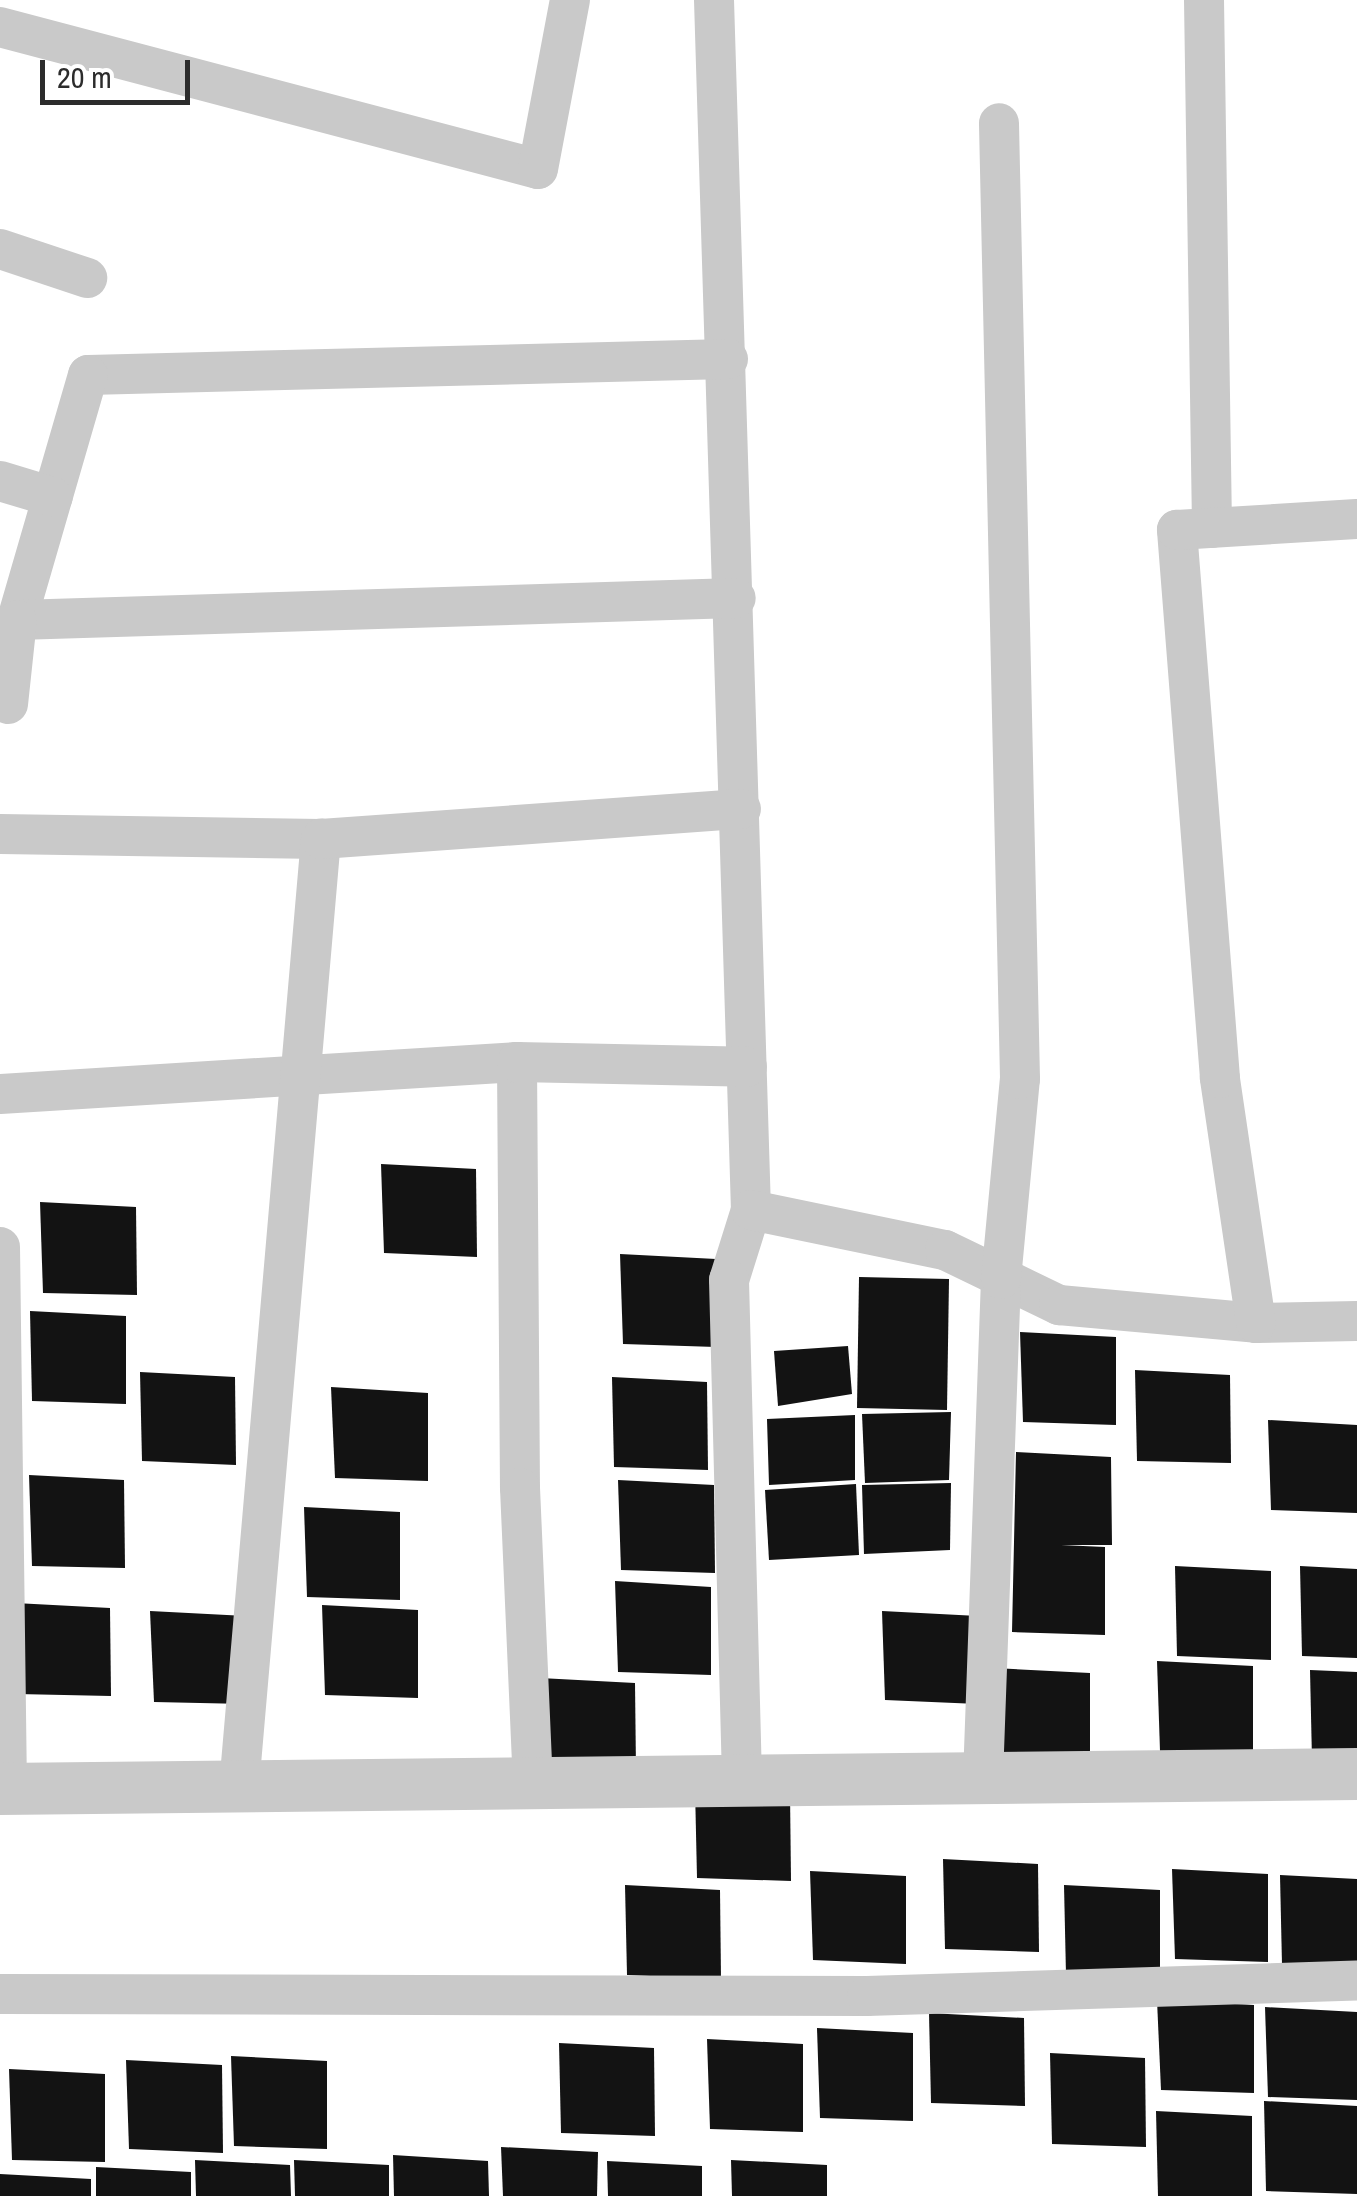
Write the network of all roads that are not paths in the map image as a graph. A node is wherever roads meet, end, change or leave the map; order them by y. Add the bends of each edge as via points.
1 (570, 0) edge
2 (714, 0) edge
3 (1204, 0) edge
4 (0, 27) edge
5 (999, 124) dead end
6 (0, 249) edge
7 (87, 278) dead end
8 (728, 359) junction
9 (0, 481) edge
10 (52, 497) junction
11 (1357, 519) edge
12 (1212, 528) junction
13 (736, 598) junction
14 (17, 620) junction
15 (8, 704) dead end
16 (741, 809) junction
17 (0, 834) edge
18 (321, 839) junction
19 (516, 1062) junction
20 (747, 1067) junction
21 (302, 1070) junction
22 (0, 1094) edge
23 (751, 1210) junction
24 (0, 1246) edge
25 (1001, 1279) junction
26 (1357, 1321) edge
27 (1256, 1323) junction
28 (1, 1370) edge
29 (2, 1578) edge
30 (1357, 1774) edge
31 (983, 1778) junction
32 (742, 1781) junction
33 (533, 1784) junction
34 (239, 1786) junction
35 (3, 1789) edge
36 (1357, 1981) edge
37 (0, 1994) edge

1 - 4 street via 538,169
2 - 8 street
3 - 12 street
5 - 25 street via 1020,1079
6 - 7 street
8 - 10 street via 88,376
8 - 13 street
9 - 10 street
10 - 14 street
11 - 12 street
12 - 27 street via 1176,530 1220,1078
13 - 14 street
13 - 16 street
14 - 15 street
16 - 18 street
16 - 20 street
17 - 18 street
18 - 21 street
19 - 20 street
19 - 21 street
19 - 33 street via 520,1488
20 - 23 street
21 - 22 street
21 - 34 street
23 - 25 street via 944,1250
23 - 32 street via 729,1280
24 - 28 street
25 - 27 street via 1059,1305
25 - 31 street
26 - 27 street
28 - 29 street
29 - 35 street
30 - 31 street
31 - 32 street
32 - 33 street
33 - 34 street
34 - 35 street
36 - 37 street via 867,1996

